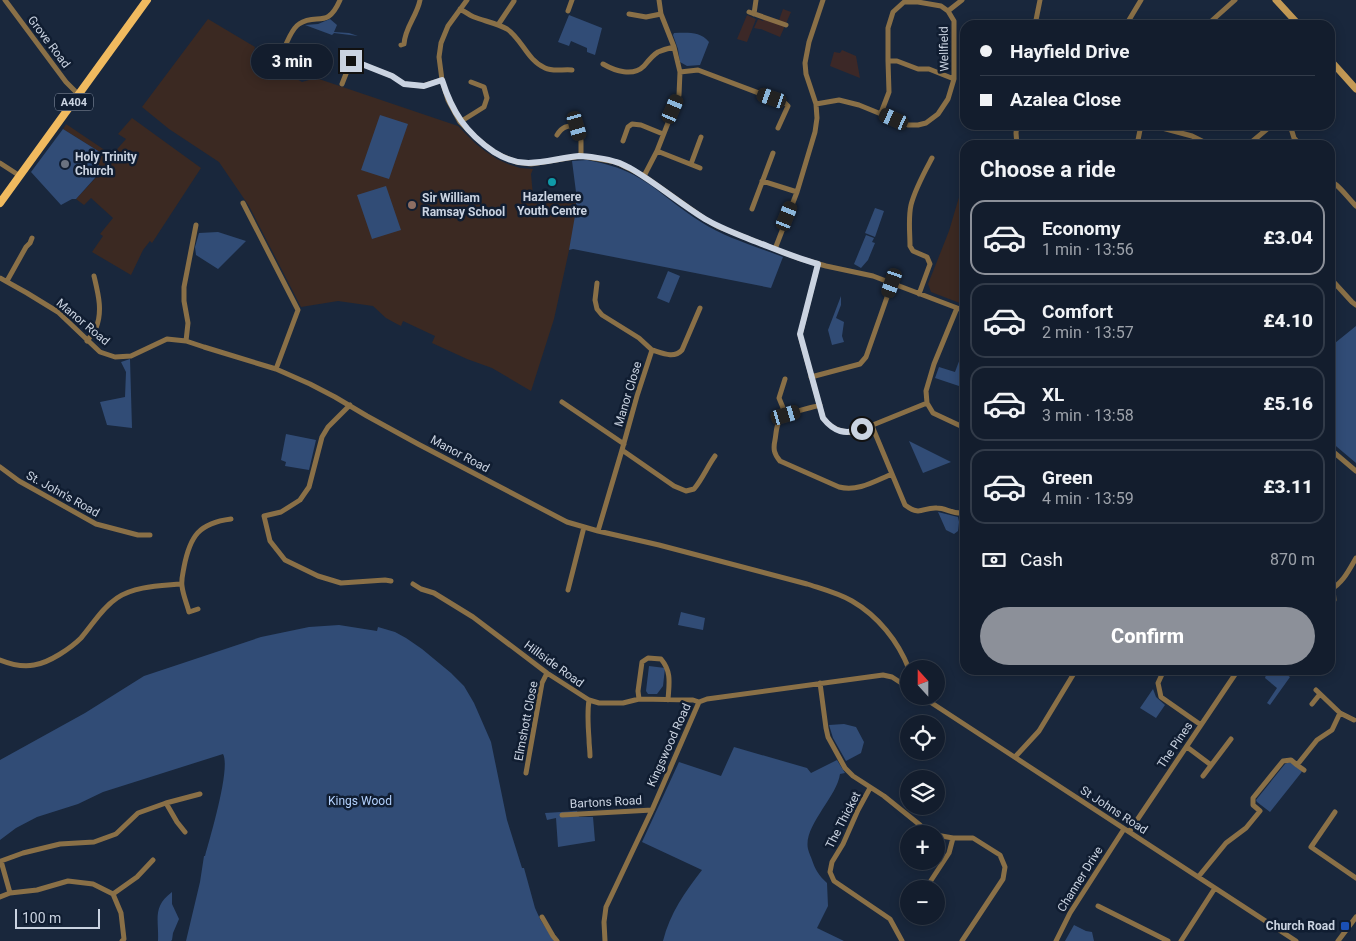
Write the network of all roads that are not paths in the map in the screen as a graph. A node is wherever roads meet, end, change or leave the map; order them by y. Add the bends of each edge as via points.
1 (5, 0) edge
2 (146, 0) edge
3 (340, 0) edge
4 (420, 0) edge
5 (467, 0) edge
6 (514, 0) edge
7 (572, 0) edge
8 (659, 0) edge
9 (756, 0) edge
10 (822, 0) edge
11 (962, 0) edge
12 (1040, 0) edge
13 (1142, 0) edge
14 (1235, 0) edge
15 (1276, 0) edge
16 (460, 9) junction
17 (568, 11) dead end
18 (948, 11) junction
19 (629, 14) dead end
20 (661, 14) junction
21 (1036, 20) edge
22 (1129, 20) edge
23 (1213, 20) edge
24 (1294, 20) edge
25 (498, 25) junction
26 (786, 25) dead end
27 (402, 45) dead end
28 (674, 47) junction
29 (888, 61) junction
30 (279, 63) dead end
31 (603, 64) dead end
32 (1335, 66) edge
33 (572, 70) dead end
34 (680, 72) junction
35 (954, 79) junction
36 (442, 80) junction
37 (471, 82) dead end
38 (342, 84) dead end
39 (1356, 89) edge
40 (79, 95) junction
41 (816, 104) junction
42 (881, 114) junction
43 (577, 119) dead end
44 (460, 122) junction
45 (577, 126) junction
46 (778, 128) dead end
47 (1170, 130) edge
48 (1266, 130) edge
49 (663, 134) junction
50 (557, 135) dead end
51 (701, 137) dead end
52 (1200, 140) edge
53 (1254, 140) edge
54 (623, 141) dead end
55 (657, 151) junction
56 (773, 153) dead end
57 (580, 156) junction
58 (932, 158) dead end
59 (0, 163) edge
60 (691, 164) junction
61 (700, 168) dead end
62 (20, 176) junction
63 (644, 176) junction
64 (762, 181) junction
65 (1335, 184) dead end
66 (797, 192) junction
67 (0, 203) edge
68 (243, 203) dead end
69 (1356, 206) edge
70 (752, 209) dead end
71 (196, 225) dead end
72 (32, 238) dead end
73 (775, 249) junction
74 (818, 264) junction
75 (94, 276) dead end
76 (0, 278) edge
77 (7, 281) junction
78 (597, 283) dead end
79 (892, 283) junction
80 (1336, 284) edge
81 (919, 294) junction
82 (1356, 304) edge
83 (700, 308) dead end
84 (957, 308) junction
85 (960, 309) edge
86 (87, 341) junction
87 (186, 341) junction
88 (652, 350) junction
89 (276, 369) junction
90 (812, 377) junction
91 (785, 379) dead end
92 (562, 402) dead end
93 (927, 403) junction
94 (350, 405) junction
95 (820, 405) junction
96 (786, 415) junction
97 (872, 426) junction
98 (960, 426) edge
99 (623, 447) junction
100 (1335, 453) edge
101 (715, 456) dead end
102 (0, 467) edge
103 (1356, 471) edge
104 (892, 474) junction
105 (960, 512) edge
106 (231, 519) dead end
107 (584, 527) junction
108 (598, 531) junction
109 (150, 535) dead end
110 (1356, 558) edge
111 (391, 581) dead end
112 (181, 584) junction
113 (413, 584) dead end
114 (1335, 587) edge
115 (568, 590) dead end
116 (198, 609) dead end
117 (0, 660) edge
118 (904, 660) edge
119 (547, 673) junction
120 (1073, 675) edge
121 (1162, 675) edge
122 (1235, 675) edge
123 (900, 682) edge
124 (820, 683) junction
125 (639, 699) junction
126 (589, 700) junction
127 (668, 700) junction
128 (699, 702) junction
129 (1312, 704) dead end
130 (935, 705) edge
131 (1340, 713) junction
132 (1354, 720) dead end
133 (1201, 724) junction
134 (1232, 739) dead end
135 (1187, 747) junction
136 (590, 756) dead end
137 (1015, 757) junction
138 (1297, 764) junction
139 (1211, 765) junction
140 (1304, 770) dead end
141 (526, 773) dead end
142 (1203, 776) dead end
143 (870, 788) junction
144 (200, 794) dead end
145 (166, 803) junction
146 (652, 810) junction
147 (1335, 812) dead end
148 (562, 815) dead end
149 (920, 825) edge
150 (1126, 830) junction
151 (185, 832) dead end
152 (945, 837) edge
153 (953, 838) junction
154 (152, 860) dead end
155 (1198, 876) junction
156 (1356, 878) edge
157 (931, 880) edge
158 (1215, 888) junction
159 (10, 894) junction
160 (113, 894) junction
161 (0, 896) edge
162 (1098, 906) dead end
163 (542, 917) dead end
164 (1356, 917) edge
165 (603, 940) edge
166 (122, 941) edge
167 (557, 941) edge
168 (902, 941) edge
169 (962, 941) edge
170 (1056, 941) edge
171 (1168, 941) edge
172 (1181, 941) edge
173 (1296, 941) edge
174 (1338, 941) edge

1 - 40 street, Grove Road
2 - 40 main road, A404
3 - 30 street via 335,12 324,19 304,21 296,26
4 - 27 street
5 - 16 street
6 - 25 street
7 - 17 street
8 - 20 street
9 - 26 street via 752,13
10 - 41 street via 805,63
11 - 18 street
12 - 21 street
13 - 22 street
14 - 23 street
15 - 24 main road
16 - 25 street
16 - 36 street via 441,43
18 - 29 street, Wellfield via 941,6 904,2 893,12 888,28
18 - 35 street, Wellfield via 954,21
19 - 20 street via 646,17
20 - 28 street
25 - 33 street via 513,34 532,59 545,68
28 - 31 street via 657,52 642,68 634,71 624,72
28 - 34 street
29 - 35 street, Wellfield
29 - 42 street, Wellfield via 889,92
32 - 39 main road
34 - 46 street via 698,70 785,103 788,106
34 - 49 street via 679,95
35 - 42 street, Wellfield via 948,99 935,117 926,123 904,124
36 - 38 street via 424,86 404,84 392,76 351,61
36 - 44 street
37 - 44 street via 484,87 487,98 484,107
40 - 62 main road, A404
41 - 42 street, Wellfield via 839,100
41 - 66 street via 814,132
43 - 45 street
44 - 57 street via 495,153 516,162 531,164
45 - 50 street via 562,128
45 - 57 street
47 - 52 street
48 - 53 street
49 - 54 street via 632,124
49 - 55 street
51 - 60 street
55 - 60 street
55 - 63 street
56 - 64 street
57 - 63 street via 616,162
58 - 81 street via 922,174 911,206 910,246 913,251 927,257 930,264
59 - 62 street
60 - 61 street
62 - 67 main road, A404
63 - 73 street via 719,227
64 - 66 street
64 - 70 street
65 - 69 street
66 - 73 street
68 - 89 street via 298,310
71 - 87 street via 184,287 188,323
72 - 77 street
73 - 74 street
74 - 79 street
74 - 90 street via 800,334
75 - 86 street via 100,312 96,328
76 - 77 street, Manor Road
77 - 86 street, Manor Road via 58,312
78 - 88 street, Manor Close via 595,300 602,316 639,338
79 - 81 street
79 - 90 street via 866,357 860,364
80 - 82 street
81 - 84 street
83 - 88 street, Manor Close via 679,354
84 - 85 street
84 - 93 street via 934,364 926,391
86 - 87 street, Manor Road via 100,352 115,357 131,356 167,339
87 - 89 street, Manor Road
88 - 99 street, Manor Close
89 - 94 street, Manor Road
90 - 95 street
91 - 96 street via 779,398
92 - 99 street, Manor Close
93 - 97 street
93 - 98 street via 933,413
94 - 107 street, Manor Road via 568,522
94 - 111 street via 328,426 322,437 309,487 300,500 281,512 264,516 270,541 285,560 341,583
95 - 96 street
95 - 97 street via 823,418 840,431 852,433
96 - 104 street via 778,424 773,449 780,461 849,489
97 - 104 street
99 - 101 street, Manor Close via 674,486 686,491 694,489
99 - 108 street, Manor Close
100 - 103 street
102 - 109 street, St. John's Road via 19,482 96,524
104 - 105 street via 906,505 912,510 920,512 936,508
106 - 112 street via 205,526 192,539
107 - 108 street, Manor Road
107 - 115 street
108 - 118 street, Manor Road via 734,564 851,600 876,617
110 - 114 street via 1346,577
112 - 116 street via 189,612
112 - 117 street via 136,590 118,597 80,639 55,657 34,665
113 - 119 street, Hillside Road via 473,617
119 - 126 street, Hillside Road
119 - 141 street, Elmshott Close via 542,682
120 - 137 street via 1040,731
121 - 133 street via 1158,683 1161,696
122 - 133 street, The Pines
123 - 124 street, Kingswood Road via 884,675
124 - 128 street, Kingswood Road
124 - 143 street via 828,737 845,768
125 - 126 street, Hillside Road via 623,703
125 - 127 street, Hillside Road
125 - 127 street via 642,662 648,658 661,659 666,665
126 - 136 street
127 - 128 street, Hillside Road
128 - 146 street, Kingswood Road
129 - 131 street via 1318,692
130 - 137 street, St Johns Road
131 - 132 street
131 - 138 street via 1332,730 1317,740
133 - 135 street, The Pines
134 - 139 street
135 - 139 street
135 - 150 street, The Pines
137 - 150 street, St Johns Road
138 - 140 street
138 - 155 street via 1291,760 1283,761 1253,798 1253,805 1260,811 1246,828 1226,843
139 - 142 street
143 - 149 street
143 - 168 street, The Thicket via 830,872 834,881 890,919
144 - 145 street
145 - 151 street
145 - 159 street via 138,813 116,834 94,842 60,844 1,860
146 - 148 street, Bartons Road
146 - 165 street, Kingswood Road via 606,907
147 - 156 street via 1311,847
150 - 155 street, St Johns Road
150 - 170 street, Channer Drive via 1070,913
152 - 153 street
153 - 157 street via 950,853
153 - 169 street via 974,838 1000,855 1005,867 1003,879
154 - 160 street via 137,877
155 - 158 street, St Johns Road
158 - 172 street
158 - 173 street, St Johns Road
159 - 160 street via 68,881 93,884
159 - 161 street
160 - 166 street via 121,913
162 - 171 street
163 - 167 street
164 - 174 street

